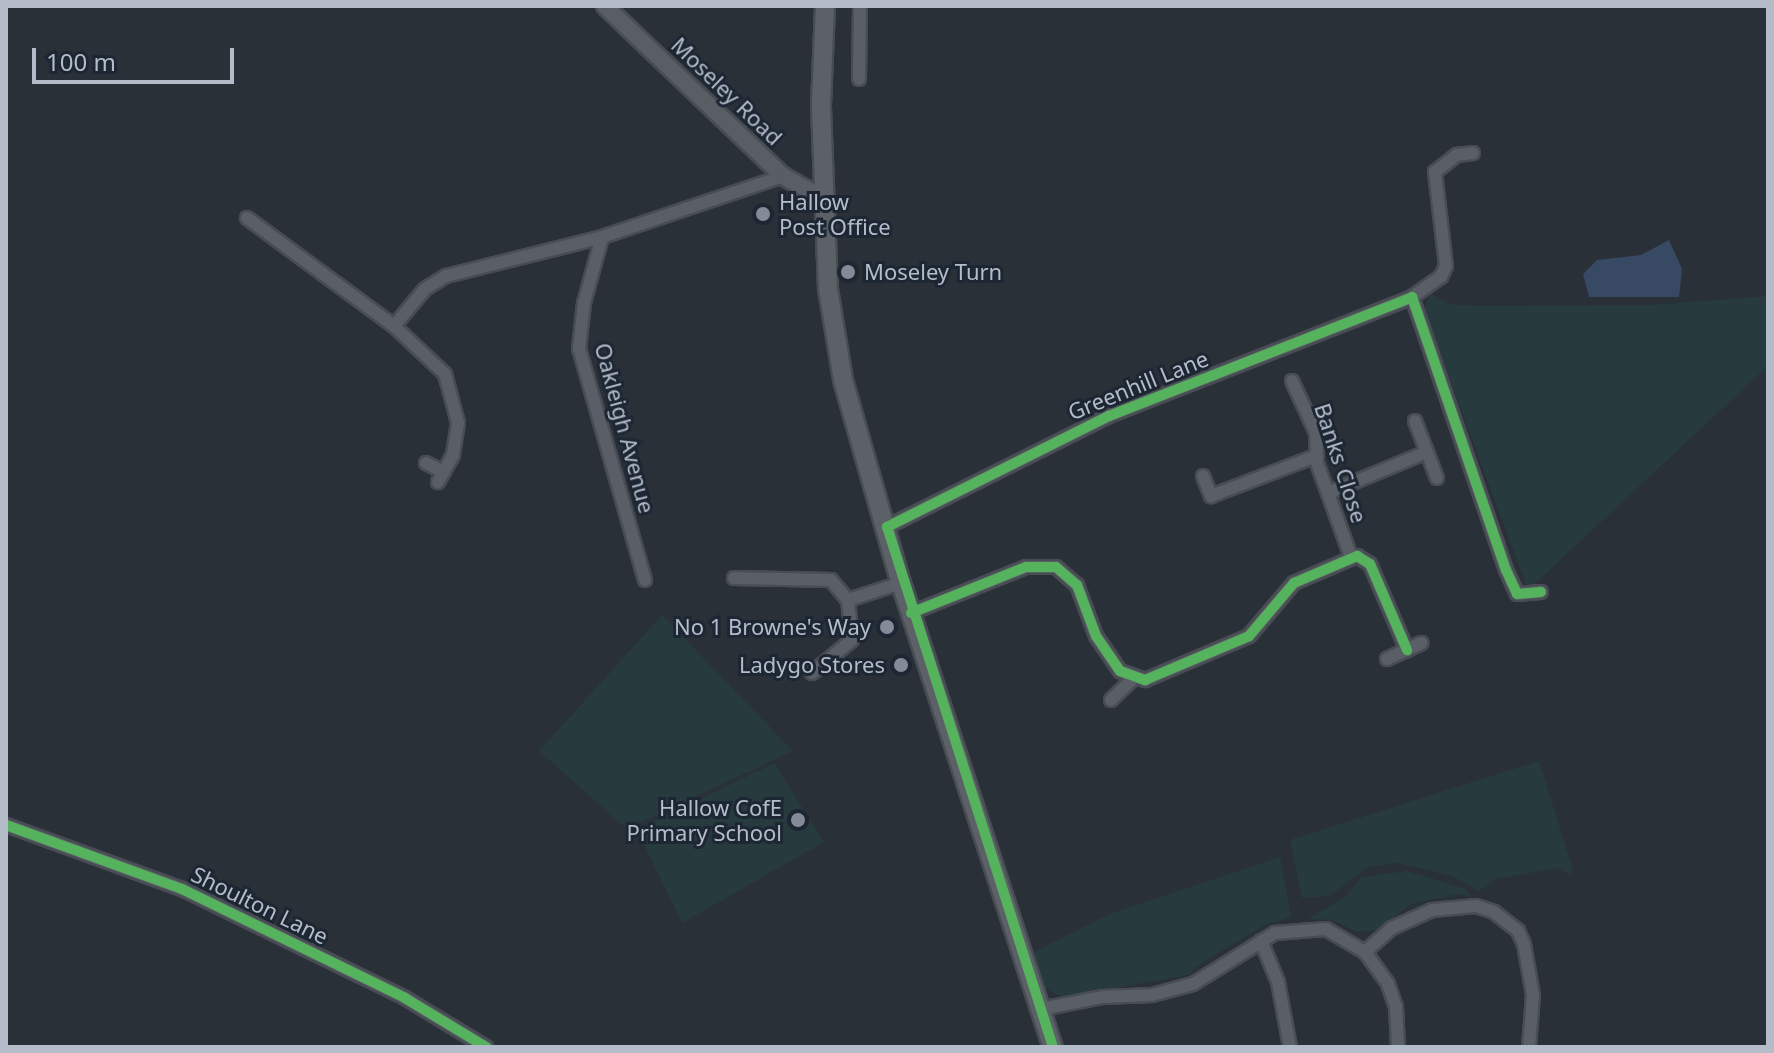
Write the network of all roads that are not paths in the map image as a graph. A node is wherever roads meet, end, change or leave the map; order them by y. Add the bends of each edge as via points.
1 (605, 6) edge
2 (825, 6) edge
3 (860, 6) edge
4 (859, 79) dead end
5 (1473, 153) dead end
6 (783, 176) junction
7 (824, 199) junction
8 (249, 225) dead end
9 (602, 237) junction
10 (1412, 297) junction
11 (394, 326) junction
12 (1292, 381) dead end
13 (1415, 421) dead end
14 (1427, 452) junction
15 (1316, 456) junction
16 (426, 463) dead end
17 (1203, 476) dead end
18 (1437, 478) dead end
19 (1328, 493) junction
20 (887, 527) junction
21 (1351, 557) junction
22 (734, 578) dead end
23 (645, 580) dead end
24 (901, 583) junction
25 (1541, 592) dead end
26 (848, 600) junction
27 (911, 613) junction
28 (1422, 643) dead end
29 (1407, 650) junction
30 (1387, 659) dead end
31 (812, 673) dead end
32 (1133, 679) junction
33 (1111, 700) dead end
34 (6, 825) edge
35 (1261, 941) junction
36 (1365, 952) junction
37 (1041, 1009) junction
38 (486, 1047) edge
39 (1053, 1047) edge
40 (1290, 1047) edge
41 (1398, 1047) edge
42 (1529, 1047) edge

1 - 6 street, Moseley Road
2 - 7 main road
3 - 4 street
5 - 10 street, Greenhill Lane via 1457,155 1435,172 1446,266 1441,277
6 - 7 street, Moseley Road
6 - 9 street
7 - 20 main road via 828,289 843,380
8 - 11 street
9 - 11 street via 446,276 425,289
9 - 23 street, Oakleigh Avenue via 584,303 579,349
10 - 20 street, Greenhill Lane via 1109,416
10 - 25 street via 1506,570 1517,594
11 - 16 street via 445,374 454,394 457,438 441,477
12 - 15 street, Banks Close via 1316,433
13 - 14 street
14 - 18 street
14 - 19 street
15 - 17 street via 1211,496
15 - 19 street, Banks Close
19 - 21 street, Banks Close
20 - 24 main road
21 - 29 street, Banks Close via 1370,564
21 - 32 street, Banks Close via 1294,583 1249,636 1151,679
22 - 26 street via 831,580
24 - 26 street
24 - 27 main road
26 - 31 street via 852,640
27 - 32 street via 1026,567 1056,567 1077,585 1108,655
27 - 37 main road
28 - 29 street
29 - 30 street
32 - 33 street
34 - 38 street, Shoulton Lane via 182,889 405,998
35 - 36 street via 1291,929 1326,929
35 - 37 street via 1193,984 1152,995 1103,997
35 - 40 street via 1278,982
36 - 41 street via 1388,984 1396,1007
36 - 42 street via 1392,928 1432,910 1476,906 1494,912 1518,931 1524,944 1533,995
37 - 39 main road

